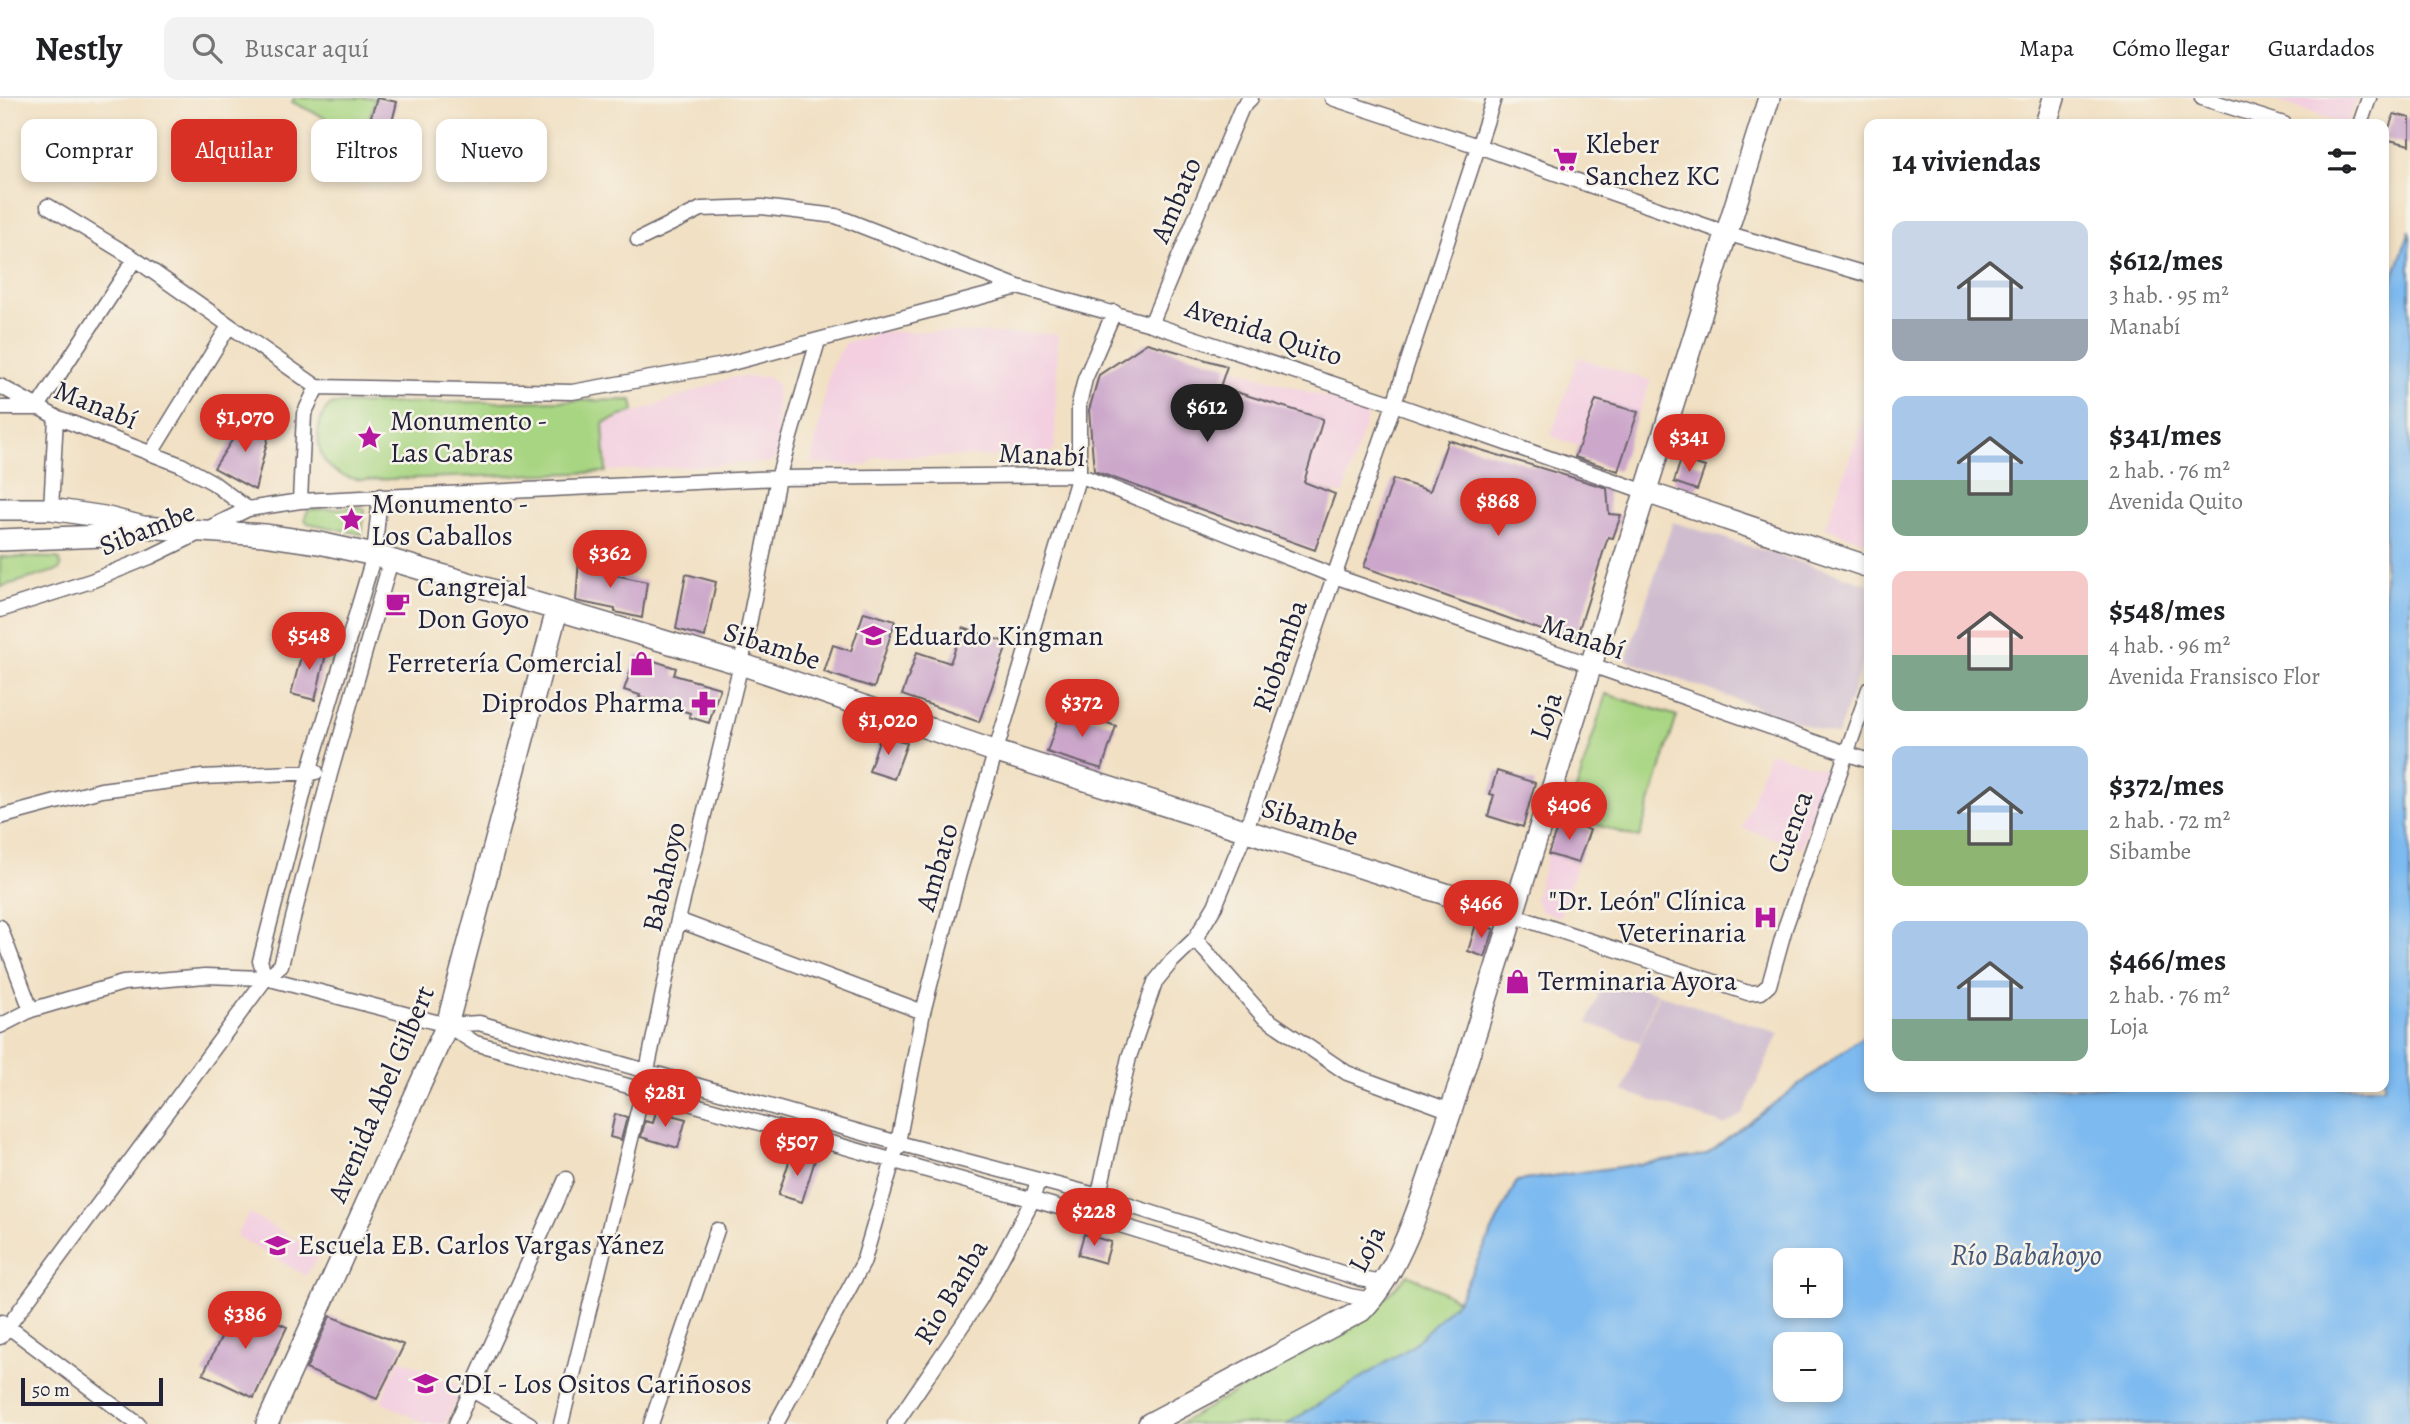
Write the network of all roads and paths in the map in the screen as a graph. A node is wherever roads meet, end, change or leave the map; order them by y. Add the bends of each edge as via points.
1 (1251, 98) edge
2 (1332, 98) edge
3 (1494, 98) edge
4 (1769, 98) edge
5 (2054, 98) edge
6 (2202, 98) edge
7 (2369, 98) edge
8 (2048, 119) edge
9 (2268, 119) edge
10 (2362, 119) edge
11 (1478, 146) junction
12 (48, 206) dead end
13 (1726, 233) junction
14 (638, 240) dead end
15 (135, 259) junction
16 (1864, 274) edge
17 (1018, 287) junction
18 (1114, 313) junction
19 (1151, 324) junction
20 (229, 326) junction
21 (818, 341) junction
22 (0, 386) edge
23 (317, 387) junction
24 (1394, 404) junction
25 (0, 408) edge
26 (37, 408) junction
27 (56, 417) junction
28 (151, 453) junction
29 (1079, 475) junction
30 (778, 478) junction
31 (1646, 492) junction
32 (380, 496) junction
33 (300, 502) junction
34 (0, 509) edge
35 (51, 509) junction
36 (248, 509) junction
37 (143, 527) junction
38 (208, 530) junction
39 (0, 540) edge
40 (382, 558) junction
41 (1864, 565) edge
42 (1334, 576) junction
43 (0, 610) edge
44 (557, 610) junction
45 (741, 664) junction
46 (1592, 666) junction
47 (1864, 704) edge
48 (997, 752) junction
49 (1848, 754) junction
50 (1864, 759) edge
51 (309, 772) junction
52 (330, 774) junction
53 (0, 817) edge
54 (1246, 830) junction
55 (1512, 915) junction
56 (678, 920) junction
57 (0, 927) edge
58 (1195, 939) junction
59 (266, 978) junction
60 (1761, 992) joint
61 (31, 1010) junction
62 (923, 1012) junction
63 (447, 1025) junction
64 (0, 1026) edge
65 (647, 1071) junction
66 (643, 1090) junction
67 (1451, 1111) junction
68 (898, 1143) junction
69 (894, 1162) junction
70 (566, 1179) dead end
71 (1038, 1180) junction
72 (1099, 1196) junction
73 (1032, 1201) junction
74 (1094, 1217) junction
75 (717, 1230) dead end
76 (1377, 1291) junction
77 (3, 1328) edge
78 (471, 1390) junction
79 (138, 1424) edge
80 (267, 1424) edge
81 (456, 1424) edge
82 (530, 1424) edge
83 (561, 1424) edge
84 (651, 1424) edge
85 (776, 1424) edge
86 (895, 1424) edge
87 (1149, 1424) edge

1 - 19 street, Ambato via 1242,107
2 - 11 street
3 - 11 street, Riobamba
4 - 13 street, Loja
5 - 8 street
6 - 9 street
7 - 10 street
11 - 13 street
11 - 24 street, Riobamba
12 - 15 street
13 - 16 street
13 - 31 street, Loja
14 - 17 street, Avenida Quito via 701,209 774,208 836,216
15 - 20 street
15 - 26 street
17 - 18 street, Avenida Quito
17 - 21 street
18 - 19 street, Avenida Quito
18 - 29 street, Ambato via 1079,404
19 - 24 street, Avenida Quito
20 - 23 street
20 - 28 street
21 - 23 street via 724,366 572,392
21 - 30 street, Babahoyo
22 - 26 street, Manabí
23 - 33 street via 304,414
24 - 31 street, Avenida Quito
24 - 42 street, Riobamba
25 - 26 street
26 - 27 street, Manabí
27 - 28 street, Manabí
27 - 35 street
28 - 36 street, Manabí via 212,482
29 - 30 street, Manabí
29 - 42 street, Manabí
29 - 48 street, Ambato
30 - 32 street, Manabí
30 - 45 street, Babahoyo
31 - 41 street, Avenida Quito
31 - 46 street, Loja
32 - 33 street, Manabí
32 - 40 street
33 - 36 street, Manabí
34 - 35 street
35 - 37 street
36 - 38 street, Manabí
37 - 38 street
37 - 39 street via 103,536
38 - 40 street, Sibambe via 264,534
38 - 43 street, Sibambe via 91,581
40 - 44 street, Sibambe
40 - 51 street
40 - 52 street
42 - 46 street, Manabí
42 - 54 street, Riobamba
44 - 45 street, Sibambe
44 - 63 street, Avenida Abel Gilbert
45 - 48 street, Sibambe
45 - 56 street, Babahoyo
46 - 49 street, Manabí
46 - 55 street, Loja
47 - 49 street, Cuenca
48 - 54 street, Sibambe
48 - 62 street, Ambato
49 - 50 street, Manabí
49 - 60 street, Cuenca via 1769,985
51 - 52 street
51 - 53 street via 202,776 101,790
51 - 59 street via 260,961
52 - 59 street via 281,965
54 - 55 street, Sibambe
54 - 58 street, Riobamba via 1215,905
55 - 60 street, Sibambe via 1748,993
55 - 67 street, Loja
56 - 62 street
56 - 65 street, Babahoyo
57 - 61 street
58 - 67 street via 1264,1017 1348,1073
58 - 72 street, Riobamba via 1155,982 1129,1057
59 - 61 street via 205,976 122,983
59 - 63 street
59 - 77 street
61 - 64 street
62 - 68 street, Ambato
63 - 65 street via 479,1023
63 - 66 street via 475,1043
63 - 80 street, Avenida Abel Gilbert
65 - 66 street, Babahoyo
65 - 68 street
66 - 69 street
66 - 83 street, Babahoyo
67 - 76 street, Loja via 1401,1252
68 - 69 street, Ambato
68 - 71 street
69 - 73 street
69 - 85 street, Ambato via 863,1264
70 - 78 street
71 - 72 street
71 - 73 street, Rio Banba
72 - 74 street, Riobamba
72 - 76 street via 1361,1279
73 - 74 street
73 - 86 street, Rio Banba via 980,1299
74 - 76 street via 1350,1296
75 - 84 street
76 - 87 street, Loja via 1361,1311
77 - 79 street
78 - 81 street
78 - 82 street

